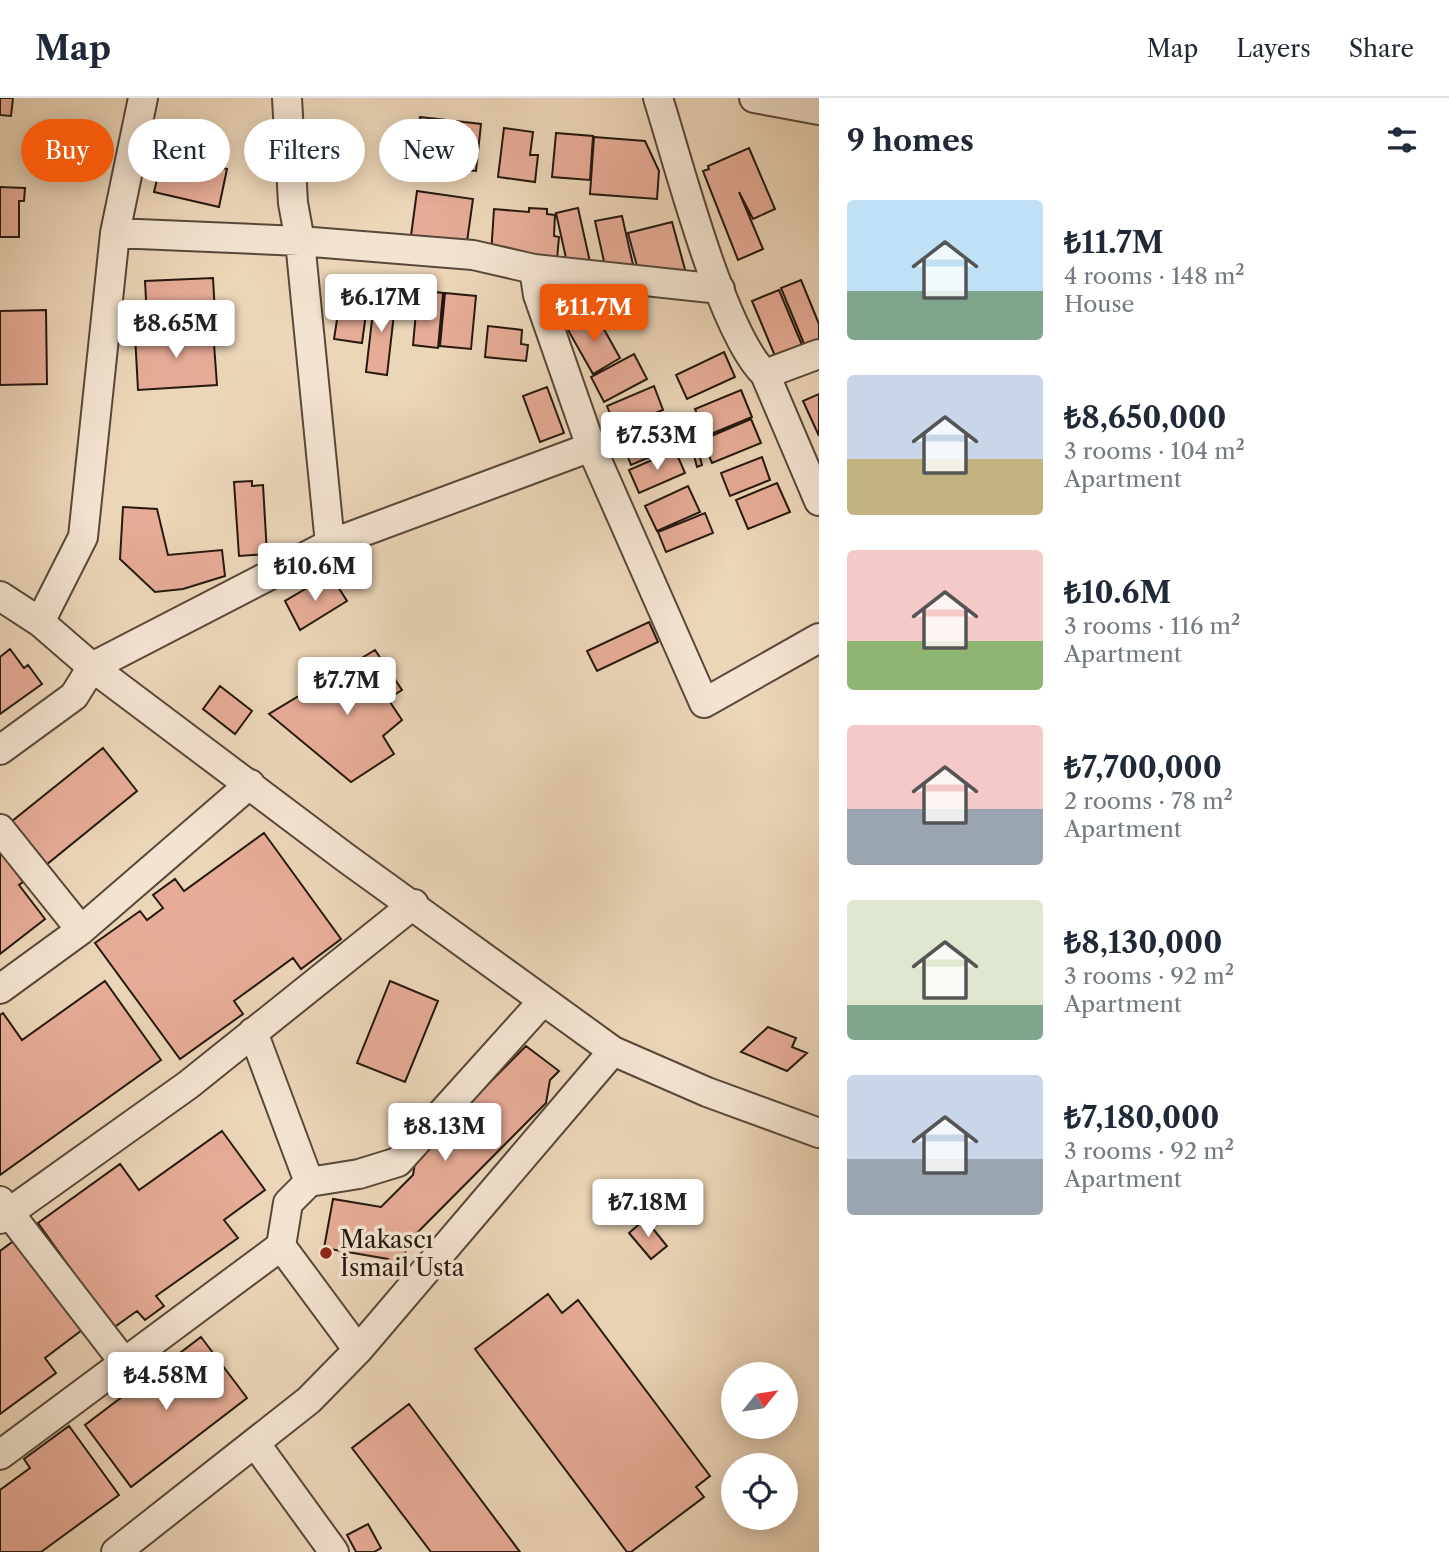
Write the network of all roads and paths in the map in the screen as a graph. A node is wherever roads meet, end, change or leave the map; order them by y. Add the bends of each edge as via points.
1 (143, 98) edge
2 (287, 98) edge
3 (658, 98) edge
4 (754, 98) edge
5 (819, 110) edge
6 (115, 233) junction
7 (300, 241) junction
8 (534, 269) junction
9 (720, 289) junction
10 (819, 354) edge
11 (765, 374) junction
12 (591, 447) junction
13 (819, 501) edge
14 (330, 544) junction
15 (0, 596) edge
16 (40, 622) junction
17 (819, 638) edge
18 (92, 667) junction
19 (0, 750) edge
20 (250, 784) junction
21 (0, 829) edge
22 (414, 904) junction
23 (81, 930) junction
24 (0, 989) edge
25 (543, 1001) junction
26 (253, 1032) junction
27 (613, 1052) junction
28 (819, 1133) edge
29 (309, 1182) junction
30 (3, 1211) edge
31 (281, 1246) junction
32 (358, 1350) junction
33 (124, 1361) junction
34 (255, 1443) junction
35 (0, 1455) edge
36 (116, 1552) edge
37 (334, 1552) edge

1 - 6 street
2 - 7 street
3 - 9 street
4 - 5 street
6 - 7 street
6 - 16 street via 83,537
7 - 8 street via 472,255
7 - 14 street
8 - 9 street
8 - 12 street via 538,295
9 - 11 street via 752,362
10 - 11 street
11 - 13 street
12 - 14 street
12 - 17 street via 704,703
14 - 18 street
15 - 16 street
16 - 18 street
18 - 19 street via 74,695
18 - 20 street
20 - 22 street
20 - 23 street
21 - 23 street
22 - 25 street
22 - 26 street
23 - 24 street
25 - 27 street
25 - 29 street via 398,1162
26 - 29 street
26 - 30 street via 188,1085
27 - 28 street
27 - 32 street
29 - 31 street via 288,1203
30 - 33 street
31 - 32 street
31 - 33 street
32 - 34 street via 309,1400
33 - 35 street
34 - 36 street
34 - 37 street

